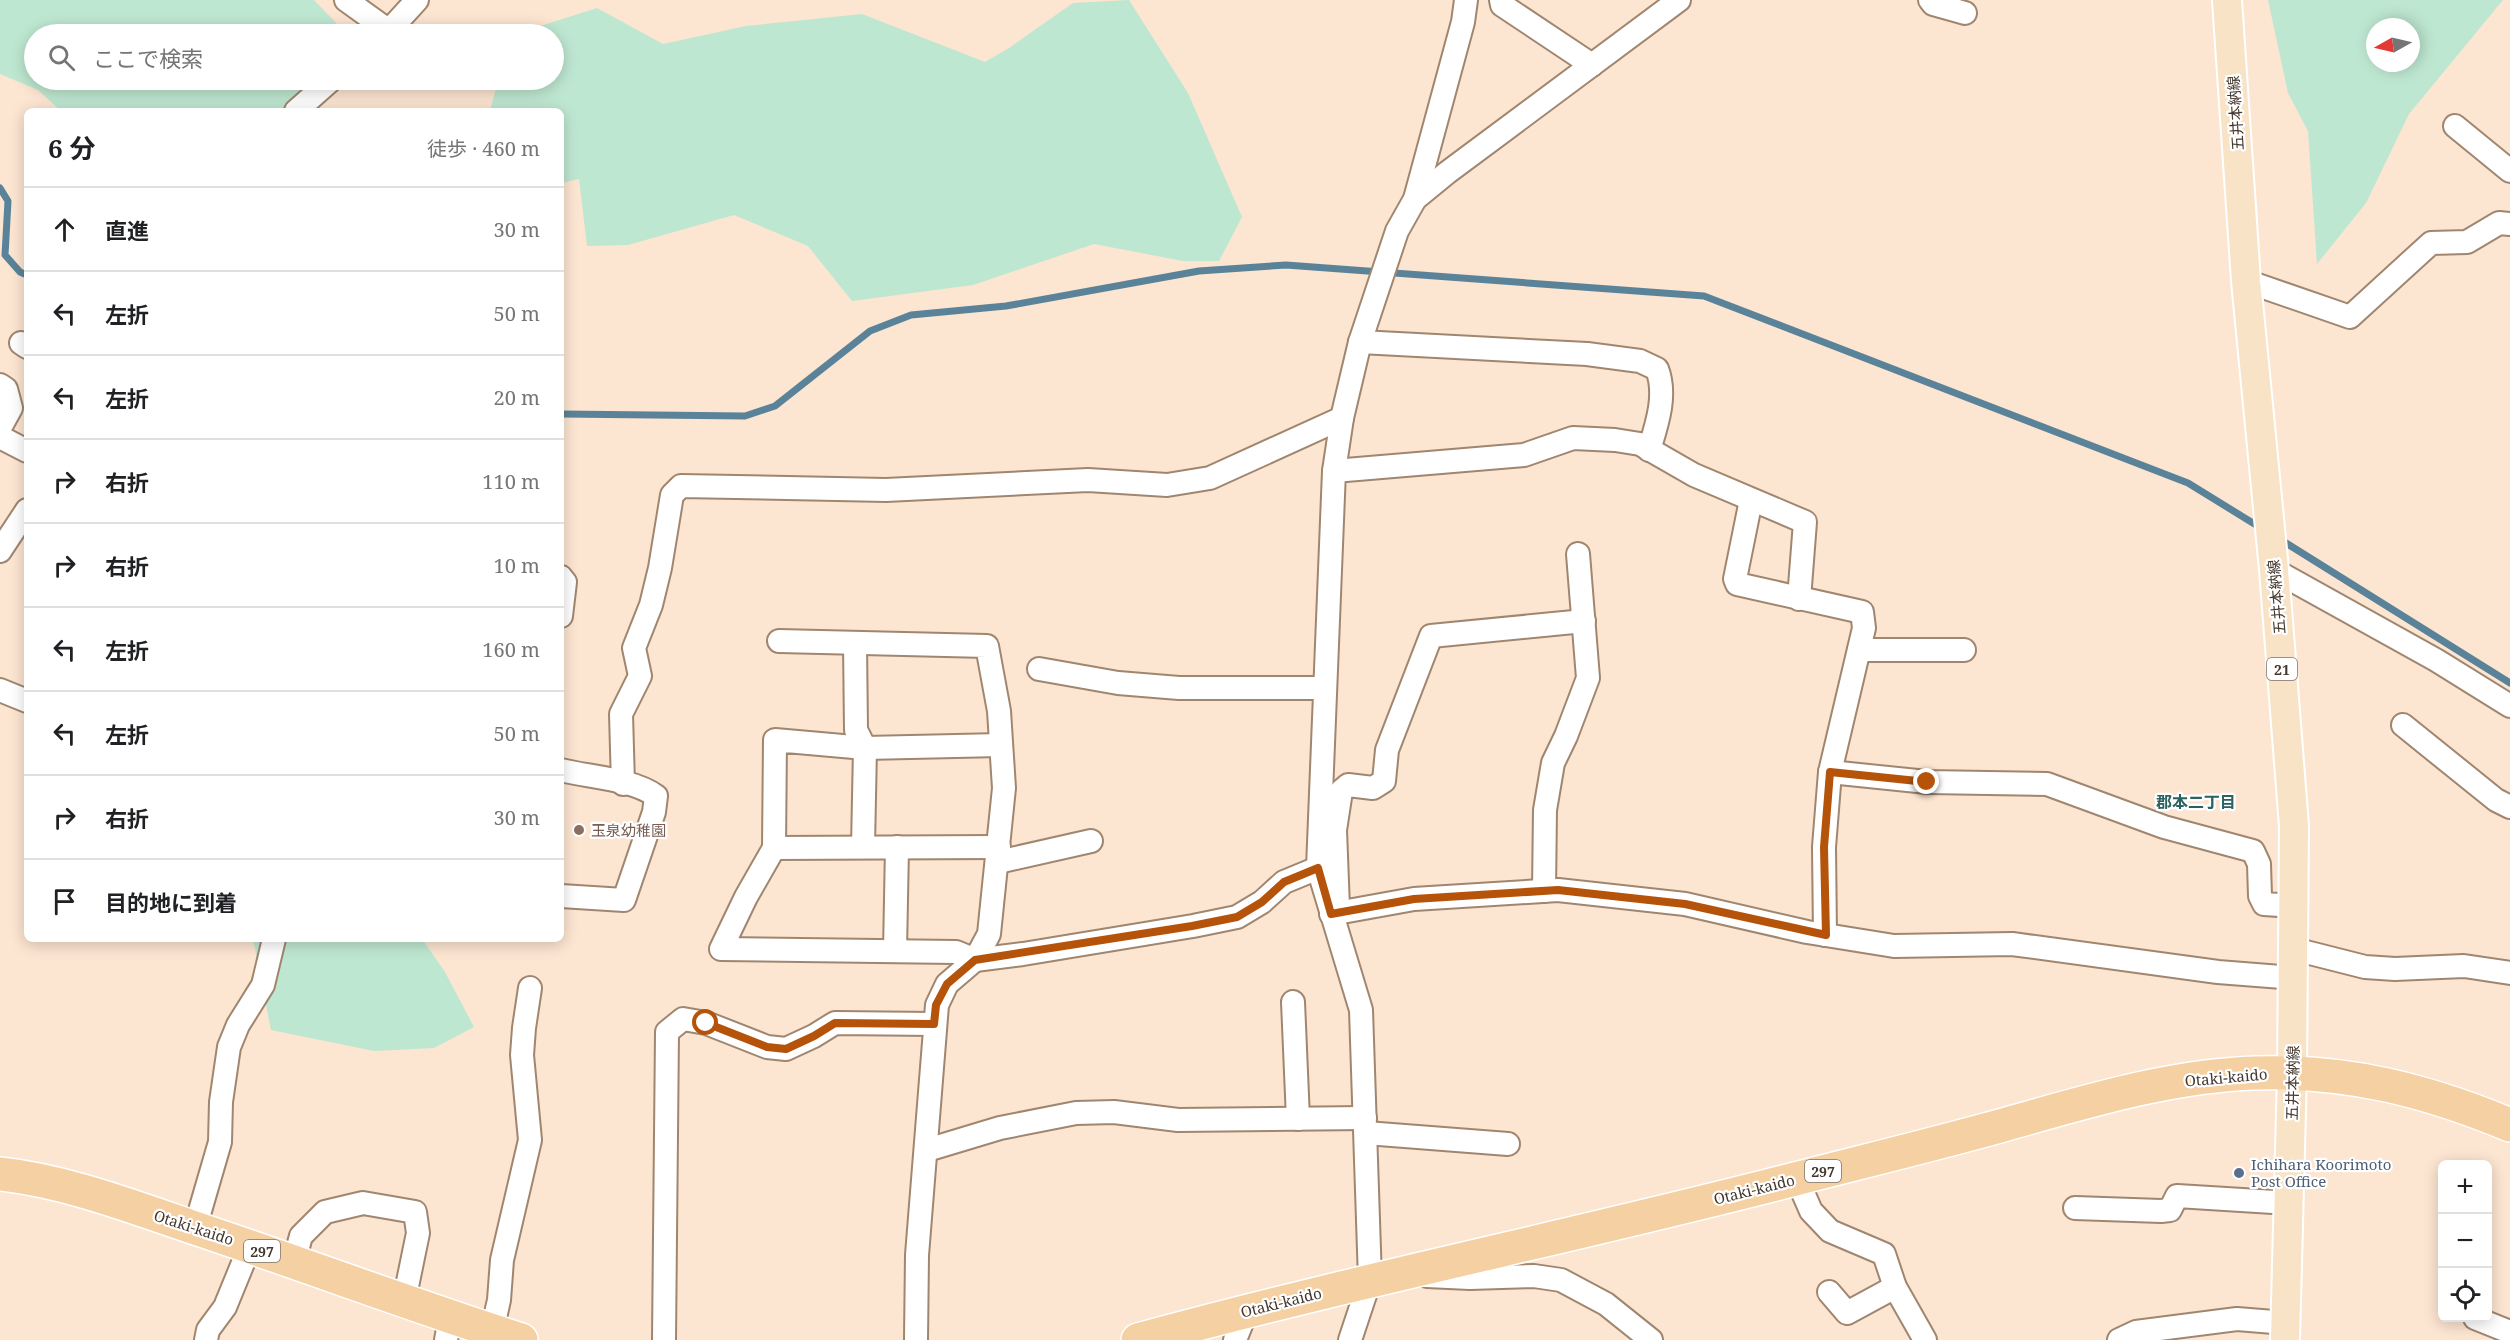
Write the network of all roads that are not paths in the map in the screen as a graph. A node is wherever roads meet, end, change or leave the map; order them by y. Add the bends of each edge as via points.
1 (346, 0) edge
2 (417, 0) edge
3 (1466, 0) edge
4 (1501, 0) edge
5 (1679, 0) edge
6 (1930, 0) edge
7 (2227, 0) edge
8 (1965, 13) dead end
9 (377, 24) edge
10 (396, 24) edge
11 (1592, 65) junction
12 (320, 90) edge
13 (299, 108) edge
14 (2455, 126) dead end
15 (2510, 171) edge
16 (1415, 199) junction
17 (2510, 224) edge
18 (2246, 281) junction
19 (1360, 342) junction
20 (0, 385) edge
21 (1342, 418) junction
22 (0, 428) edge
23 (0, 437) edge
24 (24, 449) edge
25 (1649, 450) junction
26 (1334, 471) junction
27 (1751, 500) junction
28 (24, 514) edge
29 (0, 550) edge
30 (1578, 554) dead end
31 (2274, 570) junction
32 (1799, 599) junction
33 (1584, 621) junction
34 (779, 641) dead end
35 (855, 643) junction
36 (1859, 650) junction
37 (1964, 650) dead end
38 (1039, 669) dead end
39 (1325, 688) junction
40 (0, 690) edge
41 (24, 700) edge
42 (2510, 706) edge
43 (2403, 725) dead end
44 (1001, 745) junction
45 (865, 748) junction
46 (564, 771) edge
47 (1830, 772) junction
48 (623, 784) junction
49 (2510, 807) edge
50 (1091, 842) dead end
51 (863, 847) junction
52 (897, 847) junction
53 (774, 848) junction
54 (998, 854) junction
55 (1318, 868) junction
56 (1544, 891) junction
57 (564, 896) edge
58 (2294, 906) junction
59 (1335, 913) junction
60 (1826, 935) junction
61 (273, 942) edge
62 (2294, 949) junction
63 (895, 951) junction
64 (975, 960) junction
65 (2510, 973) edge
66 (2294, 978) junction
67 (530, 988) dead end
68 (1293, 1002) dead end
69 (934, 1024) junction
70 (2292, 1073) junction
71 (1298, 1119) junction
72 (1365, 1125) junction
73 (2510, 1125) edge
74 (1508, 1144) dead end
75 (927, 1150) junction
76 (0, 1174) edge
77 (1797, 1179) junction
78 (2289, 1203) junction
79 (2075, 1208) dead end
80 (195, 1228) junction
81 (250, 1246) junction
82 (294, 1262) junction
83 (1405, 1272) junction
84 (1370, 1280) junction
85 (1895, 1287) junction
86 (1830, 1292) dead end
87 (404, 1301) junction
88 (2487, 1322) edge
89 (1241, 1325) edge
90 (448, 1329) edge
91 (2286, 1331) edge
92 (2510, 1332) edge
93 (506, 1335) edge
94 (206, 1340) edge
95 (664, 1340) edge
96 (916, 1340) edge
97 (1138, 1340) edge
98 (1350, 1340) edge
99 (1651, 1340) edge
100 (1926, 1340) edge
101 (2120, 1340) edge

1 - 9 street
2 - 10 street
3 - 16 street
4 - 11 street
5 - 11 street
6 - 8 street
7 - 18 main road, 五井本納線 / 21
11 - 16 street
12 - 13 street
14 - 15 street
16 - 19 street via 1396,231
17 - 18 street via 2499,223 2467,242 2431,243 2350,317
18 - 31 main road, 五井本納線 / 21
19 - 21 street
19 - 25 street via 1587,354 1640,361 1657,369 1661,380 1661,401
20 - 22 street via 6,390 11,408
21 - 26 street
21 - 48 street via 1210,478 1167,485 1088,480 886,490 681,486 672,495 651,605 634,648 640,676 621,714
23 - 24 street
25 - 26 street via 1640,444 1615,440 1573,438 1524,455
25 - 27 street
26 - 39 street
27 - 32 street via 1805,522
27 - 32 street via 1737,584
28 - 29 street
30 - 33 street
31 - 42 street
31 - 58 main road, 五井本納線 / 21 via 2293,815
32 - 36 street via 1862,612 1864,628
33 - 56 street via 1588,678 1553,763 1545,810
33 - 59 street via 1431,636 1387,750 1384,781 1373,788 1348,785 1341,791 1335,830
34 - 35 street
35 - 44 street via 987,646
35 - 45 street via 856,730
36 - 37 street
36 - 47 street
38 - 39 street via 1118,683 1179,688
39 - 55 street
40 - 41 street
43 - 49 street
44 - 45 street
44 - 54 street via 1004,788
45 - 51 street
45 - 53 street via 775,740
46 - 48 street
47 - 58 street via 1927,782 2047,784 2164,827 2253,851 2259,864 2260,897 2264,904
47 - 60 street via 1824,847
48 - 57 street via 656,796 624,900
50 - 54 street
51 - 52 street
51 - 53 street
52 - 54 street
52 - 63 street
53 - 63 street via 721,949
54 - 64 street via 989,934
55 - 59 street
55 - 64 street via 1284,882 1237,917
56 - 59 street via 1414,899
56 - 60 street via 1685,904
58 - 62 main road, 五井本納線 / 21
59 - 72 street via 1360,1010
60 - 66 street via 1894,946 2012,944 2218,972
61 - 80 street via 263,985 229,1047 220,1102 220,1142
62 - 65 street via 2365,967 2464,966
62 - 66 main road, 五井本納線 / 21
63 - 64 street via 956,952
64 - 69 street via 947,984 936,1005
66 - 70 main road, 五井本納線 / 21
67 - 93 street via 522,1054 530,1140 502,1260 499,1300
68 - 71 street
69 - 75 street
69 - 95 street via 835,1023 786,1049 767,1047 706,1023 682,1019 667,1032
70 - 73 highway, Otaki-kaido / 297 via 2415,1091
70 - 77 highway, Otaki-kaido / 297 via 2250,1073 2164,1083
70 - 78 main road, 五井本納線 / 21
71 - 72 street
71 - 75 street via 1178,1120 1114,1112 1076,1113 1000,1128
72 - 74 street
72 - 84 street
75 - 96 street via 917,1255
76 - 80 highway, Otaki-kaido / 297 via 97,1195
77 - 83 highway, Otaki-kaido / 297
77 - 85 street via 1811,1211 1830,1231 1884,1254
78 - 79 street via 2177,1196 2170,1210
78 - 91 main road, 五井本納線 / 21
80 - 81 highway, Otaki-kaido / 297
81 - 82 highway, Otaki-kaido / 297
81 - 94 street via 225,1307 208,1330
82 - 87 highway, Otaki-kaido / 297
82 - 87 street via 301,1236 325,1212 363,1203 415,1212 418,1233
83 - 84 highway, Otaki-kaido / 297
83 - 99 street via 1561,1280 1606,1304
84 - 89 highway, Otaki-kaido / 297
84 - 98 street
85 - 86 street via 1846,1313
85 - 100 street
87 - 90 highway, Otaki-kaido / 297
88 - 92 street
89 - 97 highway, Otaki-kaido / 297
90 - 93 highway, Otaki-kaido / 297
91 - 101 street via 2237,1319 2136,1332

